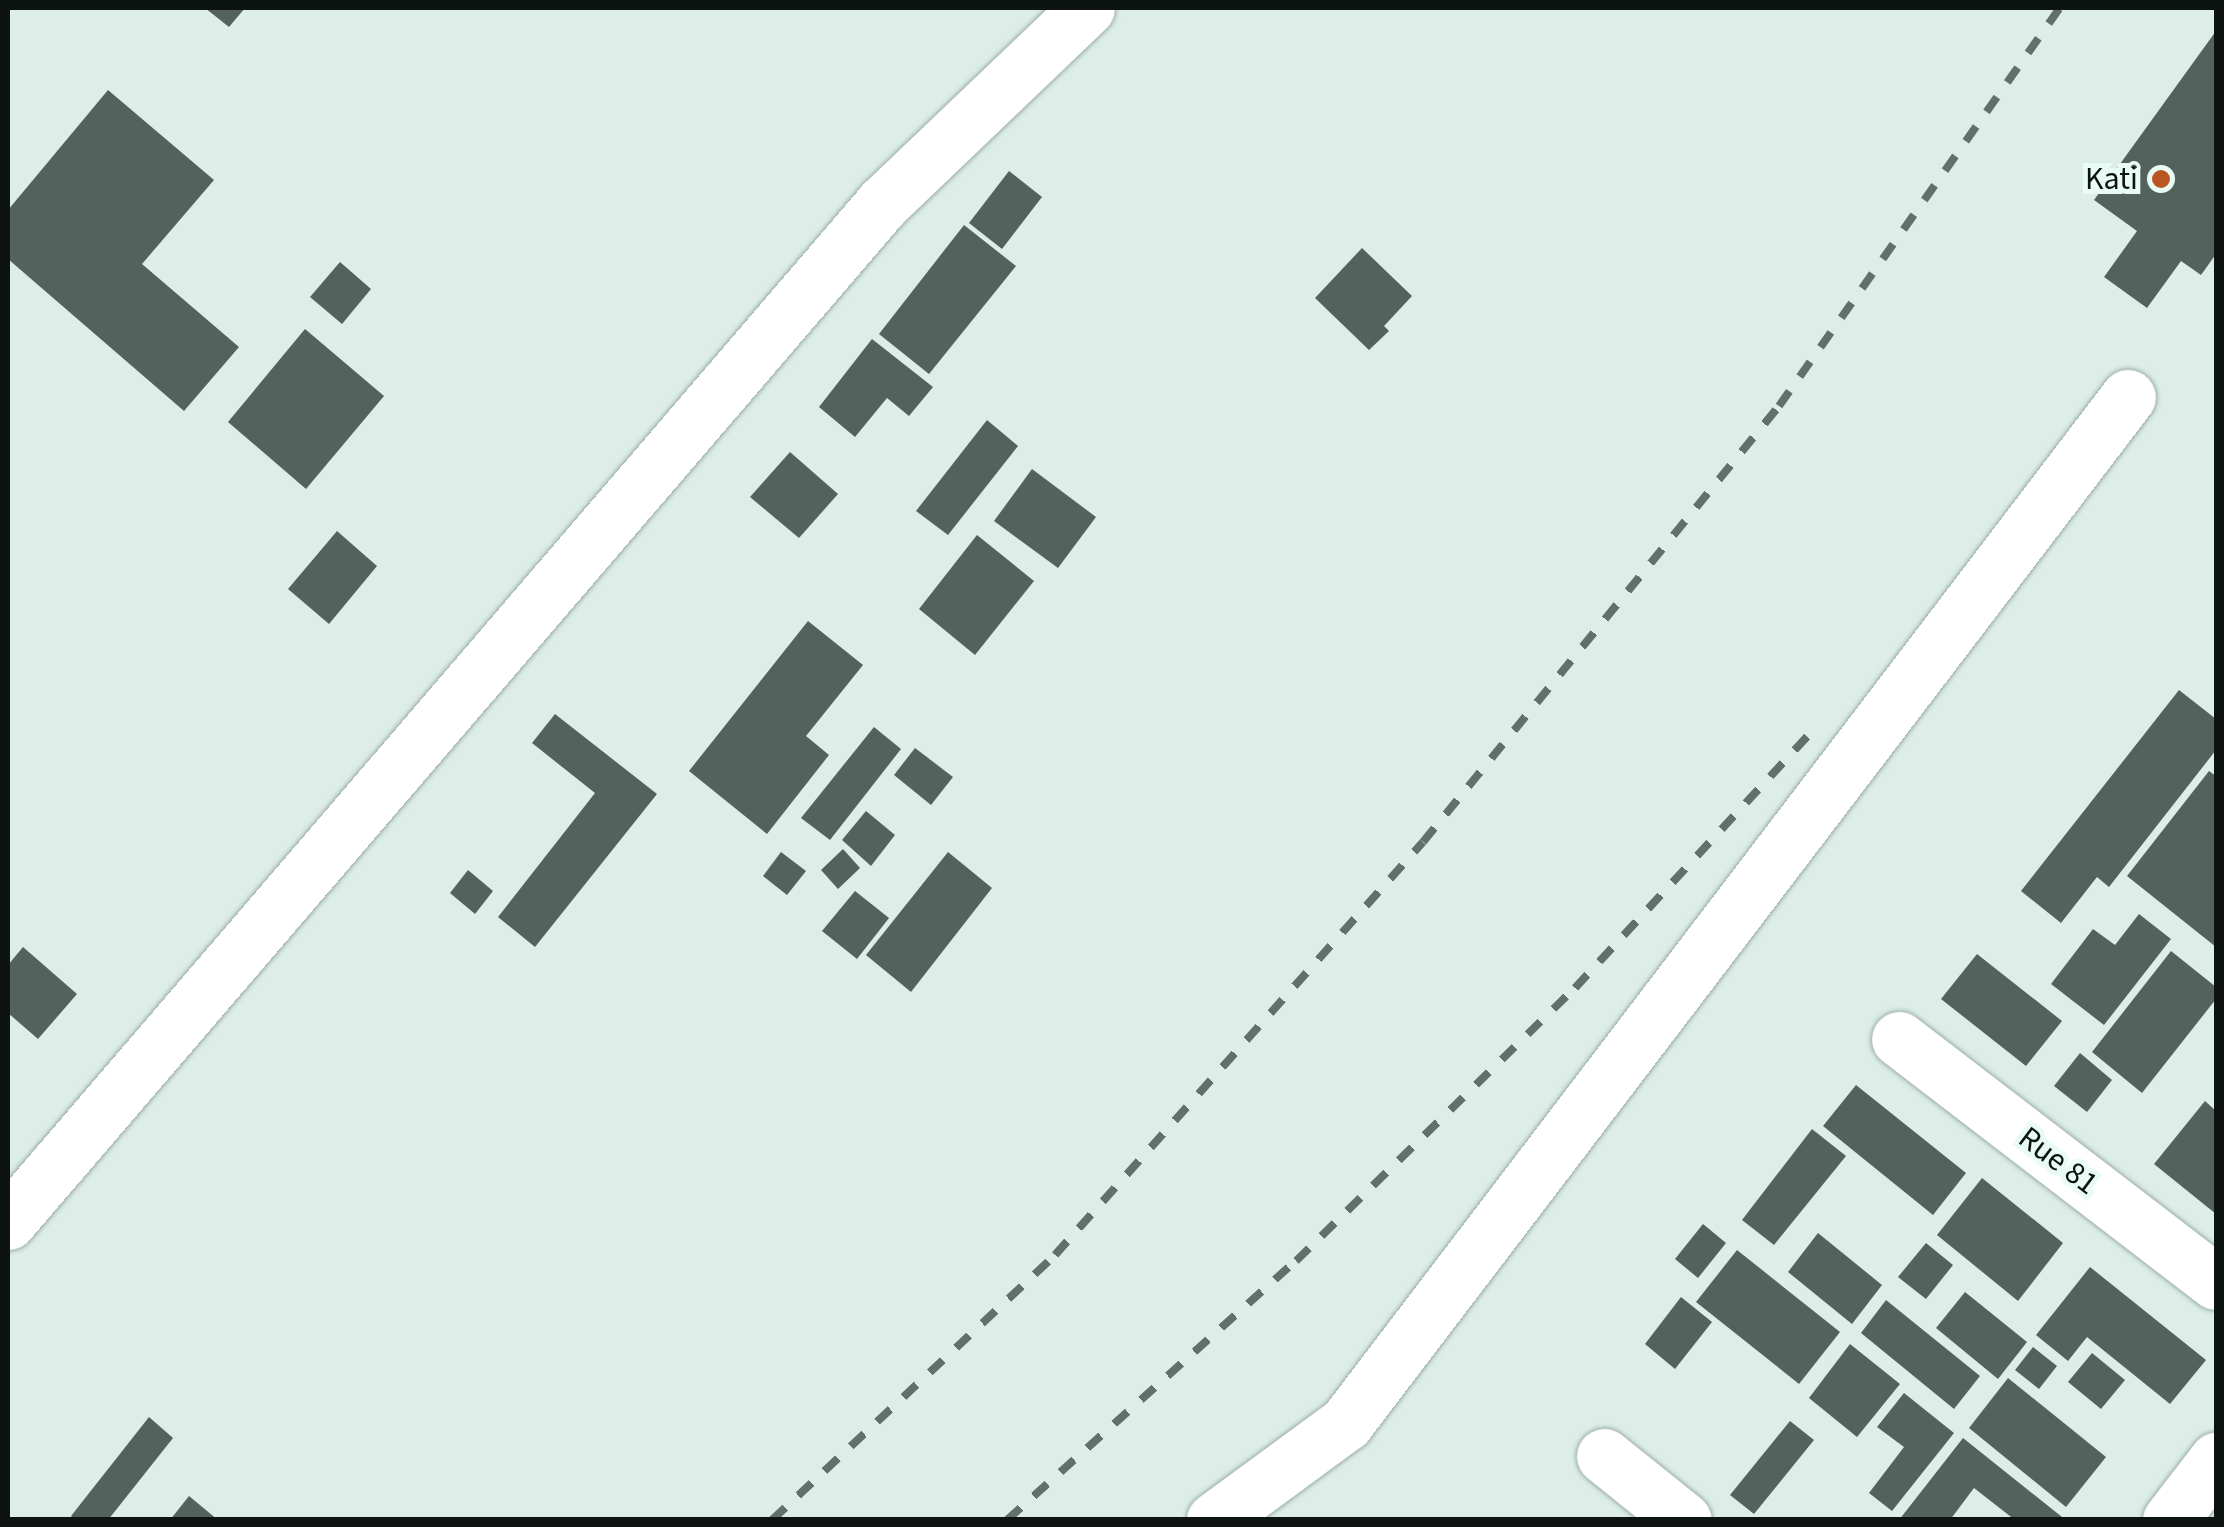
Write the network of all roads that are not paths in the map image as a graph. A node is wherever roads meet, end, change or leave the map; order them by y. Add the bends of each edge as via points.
1 (1088, 8) edge
2 (2128, 397) dead end
3 (1898, 1039) dead end
4 (8, 1222) edge
5 (2216, 1282) edge
6 (1604, 1456) dead end
7 (2216, 1460) edge
8 (1214, 1520) edge
9 (1684, 1520) edge
10 (2170, 1520) edge

1 - 4 street via 883,203
2 - 8 street via 1346,1423
3 - 5 street, Rue 81
6 - 9 street
7 - 10 street

